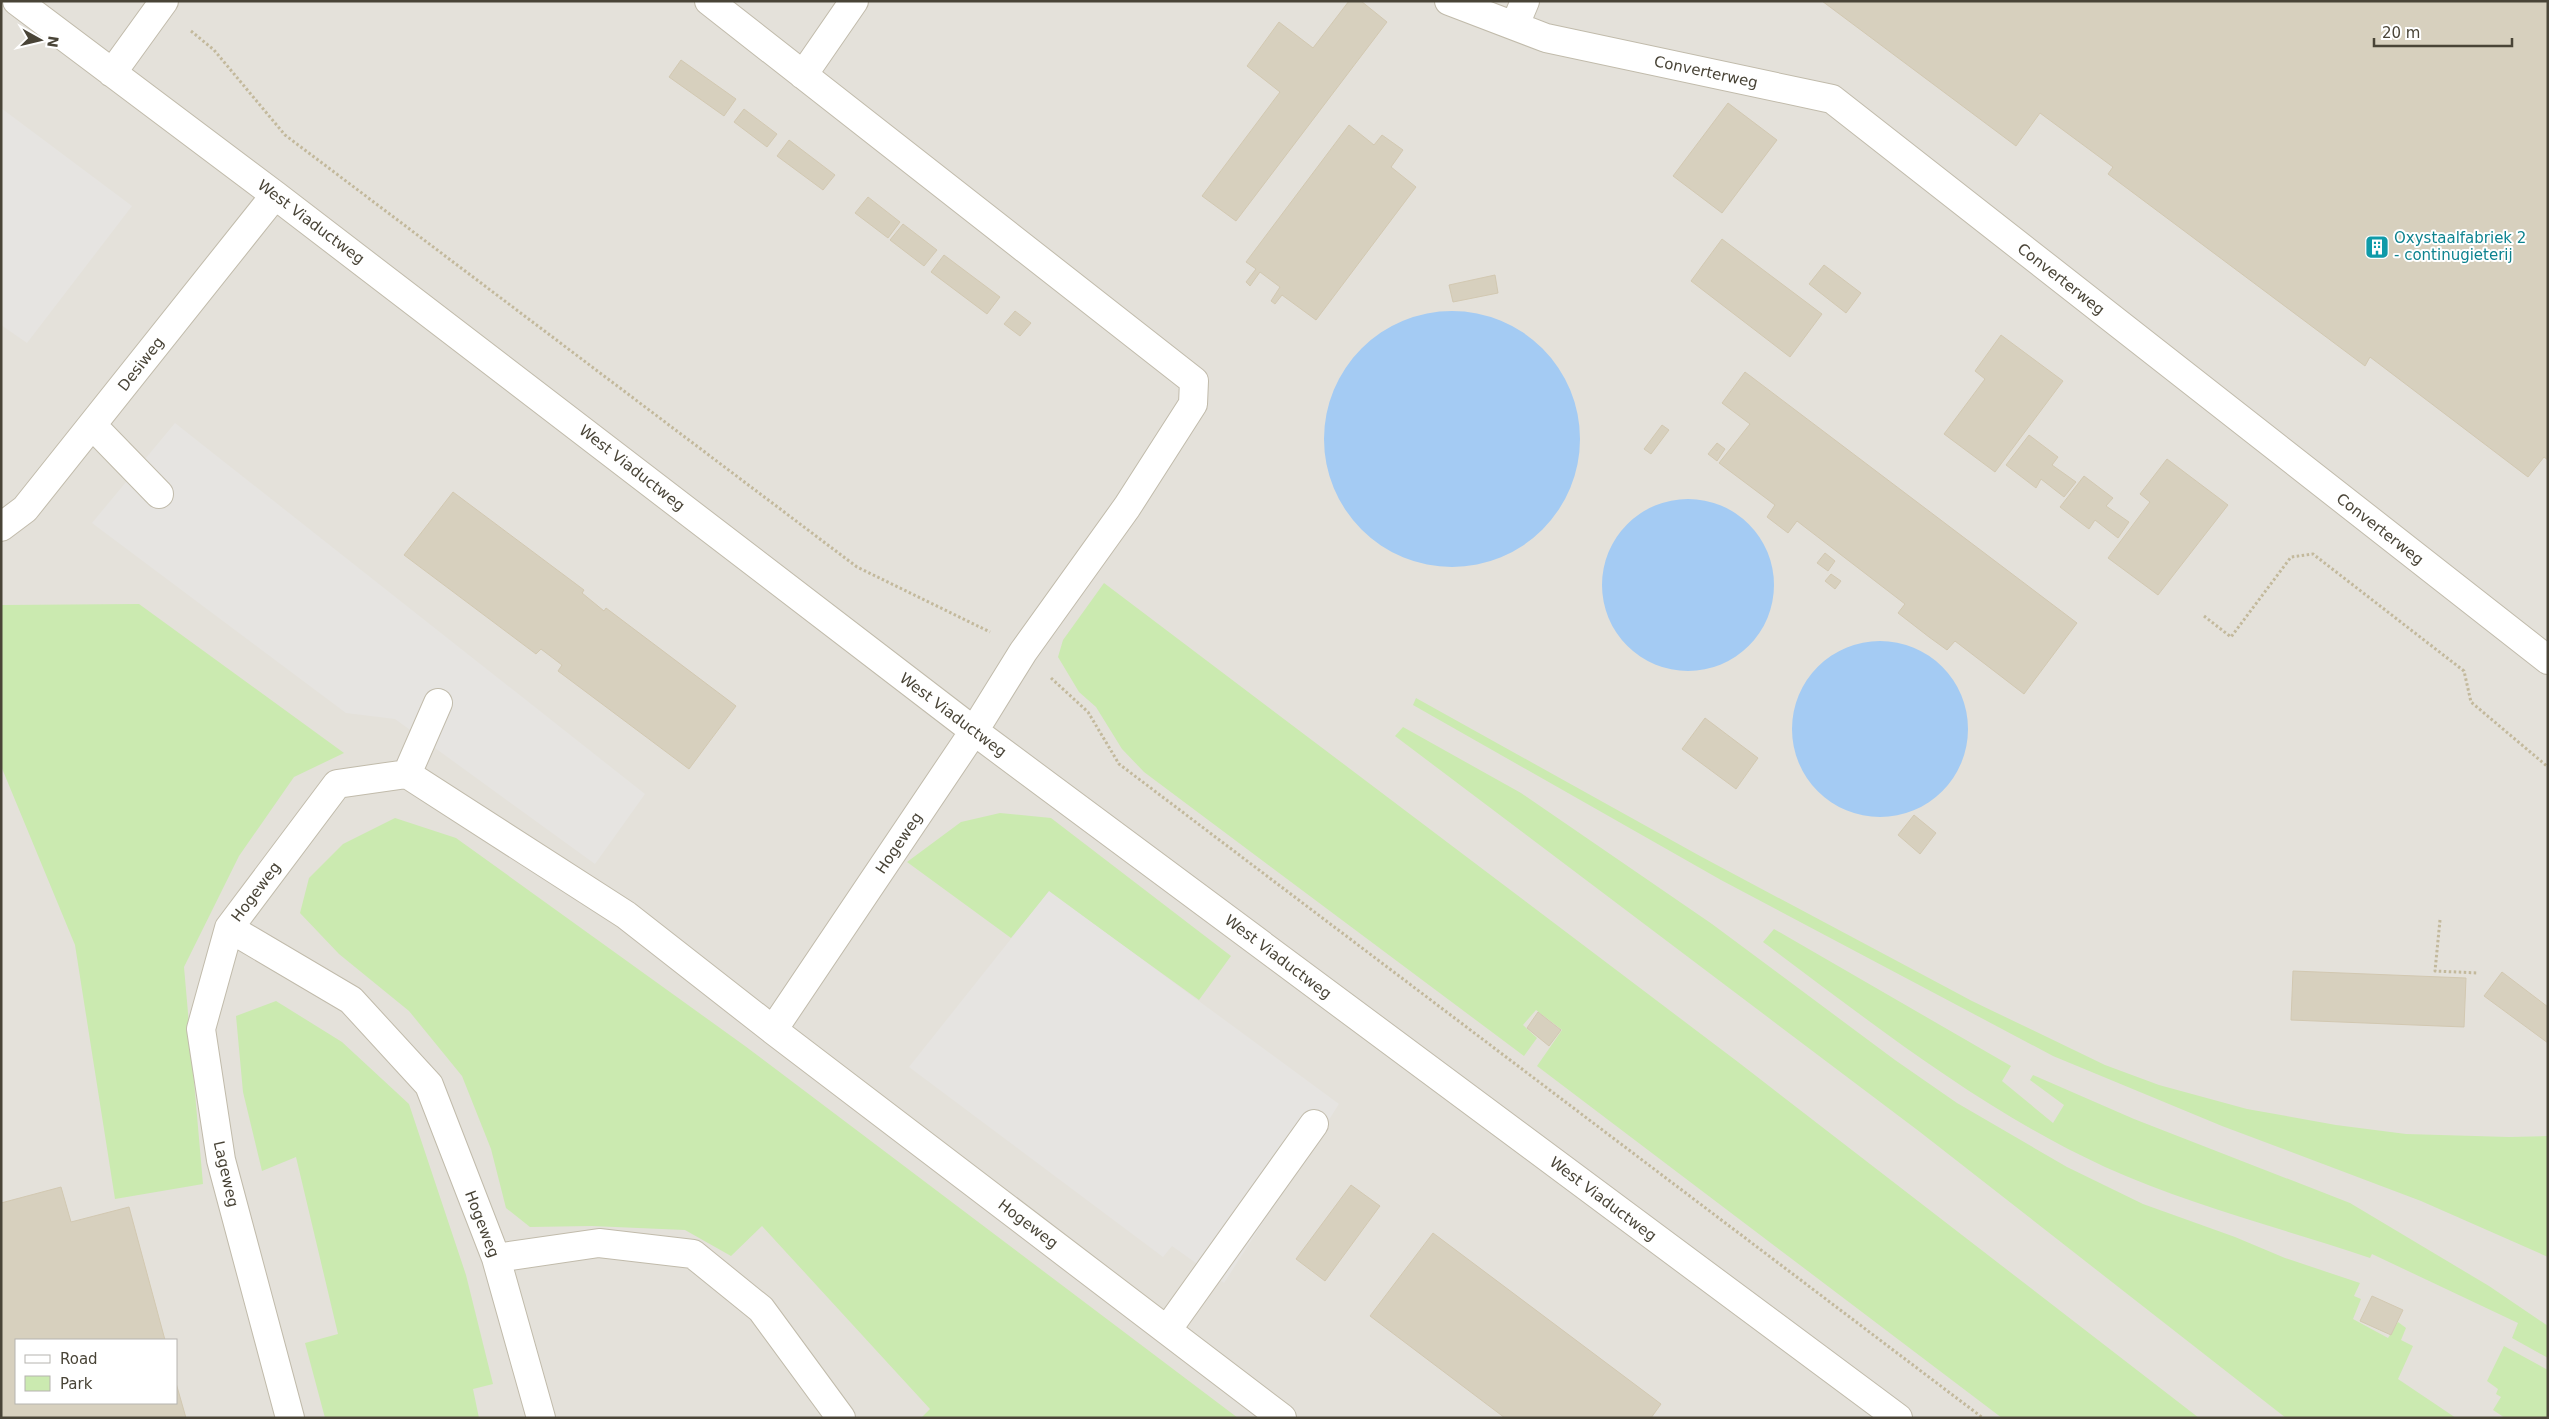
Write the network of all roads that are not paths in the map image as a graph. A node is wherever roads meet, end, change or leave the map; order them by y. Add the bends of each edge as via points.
1 (17, 1) edge
2 (709, 1) edge
3 (854, 1) edge
4 (1449, 1) edge
5 (162, 4) edge
6 (1520, 13) edge
7 (112, 73) junction
8 (803, 75) junction
9 (275, 194) junction
10 (92, 425) junction
11 (159, 494) dead end
12 (1, 527) edge
13 (2548, 660) edge
14 (438, 703) dead end
15 (974, 731) junction
16 (407, 774) junction
17 (229, 928) junction
18 (773, 1030) junction
19 (1314, 1124) dead end
20 (496, 1258) junction
21 (1167, 1330) junction
22 (290, 1418) edge
23 (541, 1418) edge
24 (842, 1418) edge
25 (1282, 1418) edge
26 (1898, 1418) edge

1 - 7 street, West Viaductweg
2 - 8 street
3 - 8 street
4 - 6 street, Converterweg
5 - 7 street
6 - 13 street, Converterweg via 1546,38 1832,99
7 - 9 street, West Viaductweg
8 - 15 street, Hogeweg via 1194,381 1193,404 1127,507 1023,652
9 - 10 street, Desiweg
9 - 15 street, West Viaductweg
10 - 11 street
10 - 12 street, Desiweg via 25,510
14 - 16 street
15 - 18 street, Hogeweg
15 - 26 street, West Viaductweg
16 - 17 street, Hogeweg via 337,784
16 - 18 street, Hogeweg via 626,915
17 - 20 street, Hogeweg via 351,1000 429,1085
17 - 22 street, Lageweg via 201,1029 221,1160
18 - 21 street, Hogeweg
19 - 21 street
20 - 23 street, Hogeweg
20 - 24 street via 599,1243 693,1254 761,1309
21 - 25 street, Hogeweg

